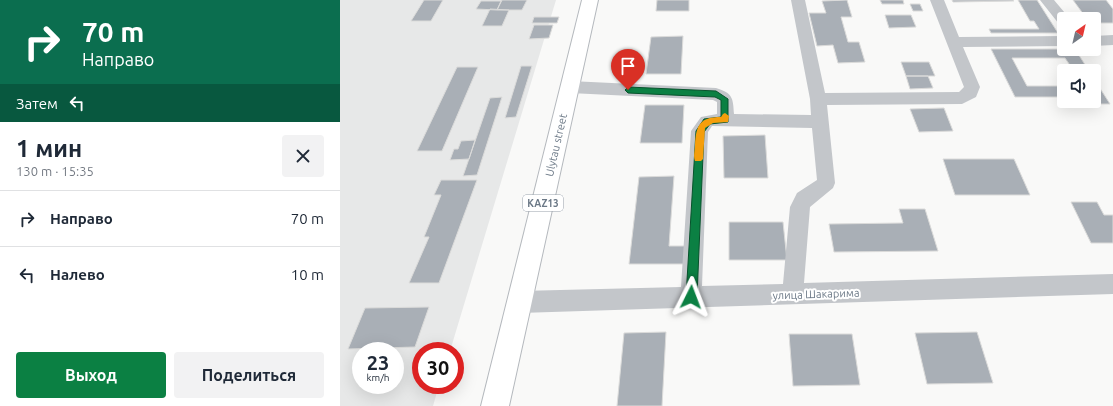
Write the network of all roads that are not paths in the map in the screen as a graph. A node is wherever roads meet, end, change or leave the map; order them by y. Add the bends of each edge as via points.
1 (590, 0) edge
2 (798, 0) edge
3 (936, 0) edge
4 (1047, 0) edge
5 (1057, 12) edge
6 (1101, 40) edge
7 (1113, 40) edge
8 (1057, 41) edge
9 (955, 42) junction
10 (570, 87) junction
11 (818, 98) junction
12 (726, 120) junction
13 (820, 122) junction
14 (1113, 284) edge
15 (793, 294) junction
16 (691, 297) junction
17 (520, 302) junction
18 (495, 406) edge

1 - 10 main road, Ulytau street / KAZ13
2 - 11 street
3 - 9 street
4 - 5 street
6 - 7 street
8 - 9 street
9 - 11 street via 972,87 970,94 962,98
10 - 12 street via 716,94 724,99
10 - 17 main road, Ulytau street / KAZ13
11 - 13 street
12 - 13 street
12 - 16 street via 707,121 700,131
13 - 15 street via 826,183 804,199 800,207
14 - 15 street, улица Шакарима
15 - 16 street, улица Шакарима
16 - 17 street, улица Шакарима
17 - 18 main road, Ulytau street / KAZ13

